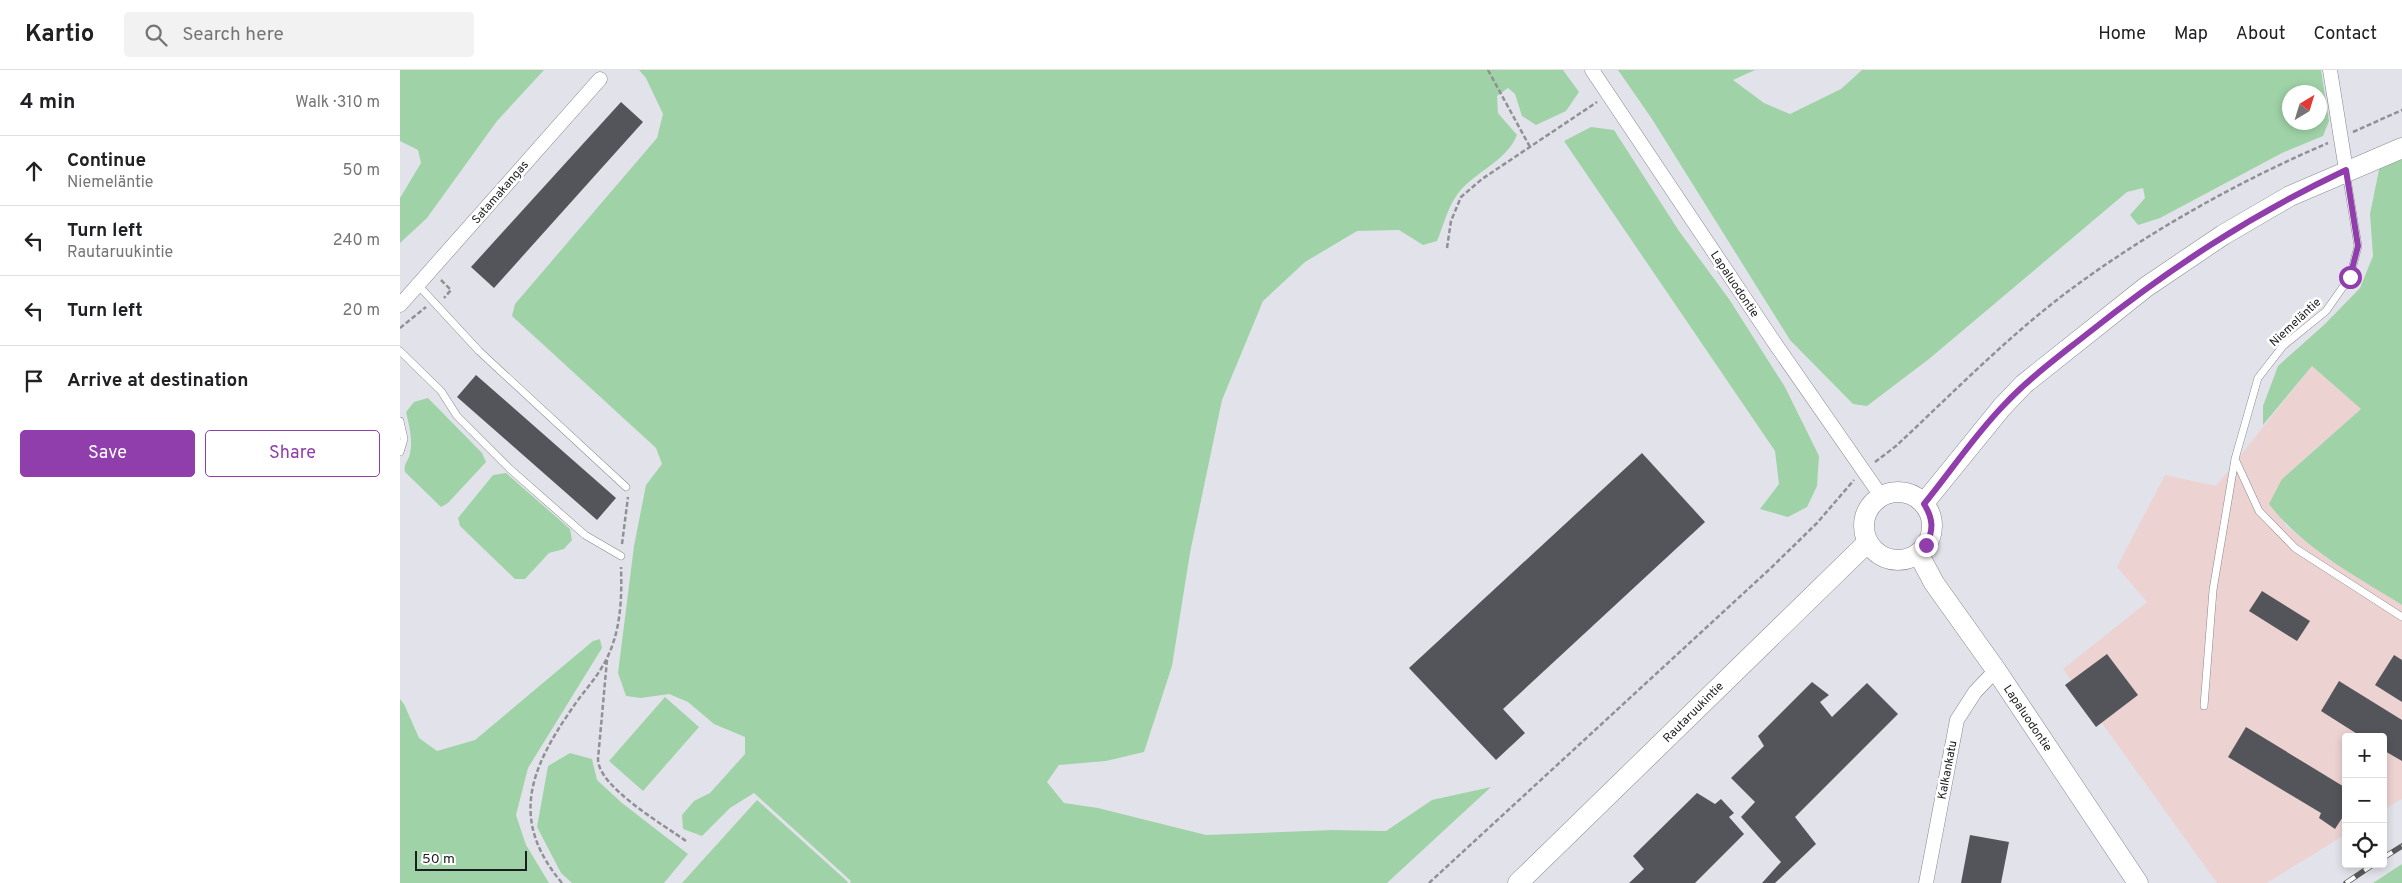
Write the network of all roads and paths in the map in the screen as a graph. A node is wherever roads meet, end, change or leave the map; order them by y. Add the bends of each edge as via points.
1 (1488, 70) edge
2 (1592, 70) edge
3 (2330, 70) edge
4 (600, 78) dead end
5 (1608, 94) junction
6 (2402, 110) edge
7 (2340, 138) junction
8 (1530, 146) junction
9 (2402, 148) edge
10 (2346, 170) junction
11 (1447, 248) dead end
12 (418, 285) junction
13 (400, 305) edge
14 (400, 351) edge
15 (400, 421) edge
16 (400, 452) edge
17 (2235, 459) junction
18 (1864, 471) junction
19 (626, 487) joint
20 (1881, 496) junction
21 (1924, 504) junction
22 (1868, 542) junction
23 (1918, 553) junction
24 (621, 556) junction
25 (2402, 617) edge
26 (607, 659) junction
27 (1996, 670) junction
28 (2204, 706) dead end
29 (686, 841) dead end
30 (562, 883) edge
31 (1429, 883) edge
32 (1518, 883) edge
33 (1926, 883) edge
34 (2138, 883) edge

1 - 8 path
2 - 5 street, Lapaluodontie
3 - 7 street
4 - 12 street, Satamakangas
5 - 8 path
5 - 18 street, Lapaluodontie
6 - 7 path
7 - 10 street
7 - 18 path via 2252,179 2192,212 2074,287
8 - 11 path via 1462,197 1451,221
9 - 10 main road
10 - 17 lane, Niemeläntie via 2358,246 2350,277 2326,311 2283,346 2258,378
10 - 21 main road via 2290,196 2223,235 2146,287 2024,384
12 - 13 street, Satamakangas
12 - 19 lane via 478,351
14 - 24 lane via 441,391 457,416 510,469 585,535
15 - 16 lane via 404,439
17 - 25 lane via 2260,511 2295,548
17 - 28 lane, Niemeläntie via 2213,590
18 - 20 street, Lapaluodontie
18 - 31 path via 1817,523 1758,580
19 - 24 path
20 - 21 main road via 1904,492
20 - 22 main road via 1866,517
21 - 23 main road via 1930,513 1931,535
22 - 23 main road via 1891,559 1908,558
22 - 32 main road, Rautaruukintie
23 - 27 main road, Lapaluodontie via 1934,583
24 - 26 path via 618,629
26 - 29 path via 598,760 600,772 609,784
26 - 30 path via 550,744 534,782 530,824 535,840
27 - 33 street, Kalkankatu via 1975,692 1957,720
27 - 34 main road, Lapaluodontie

